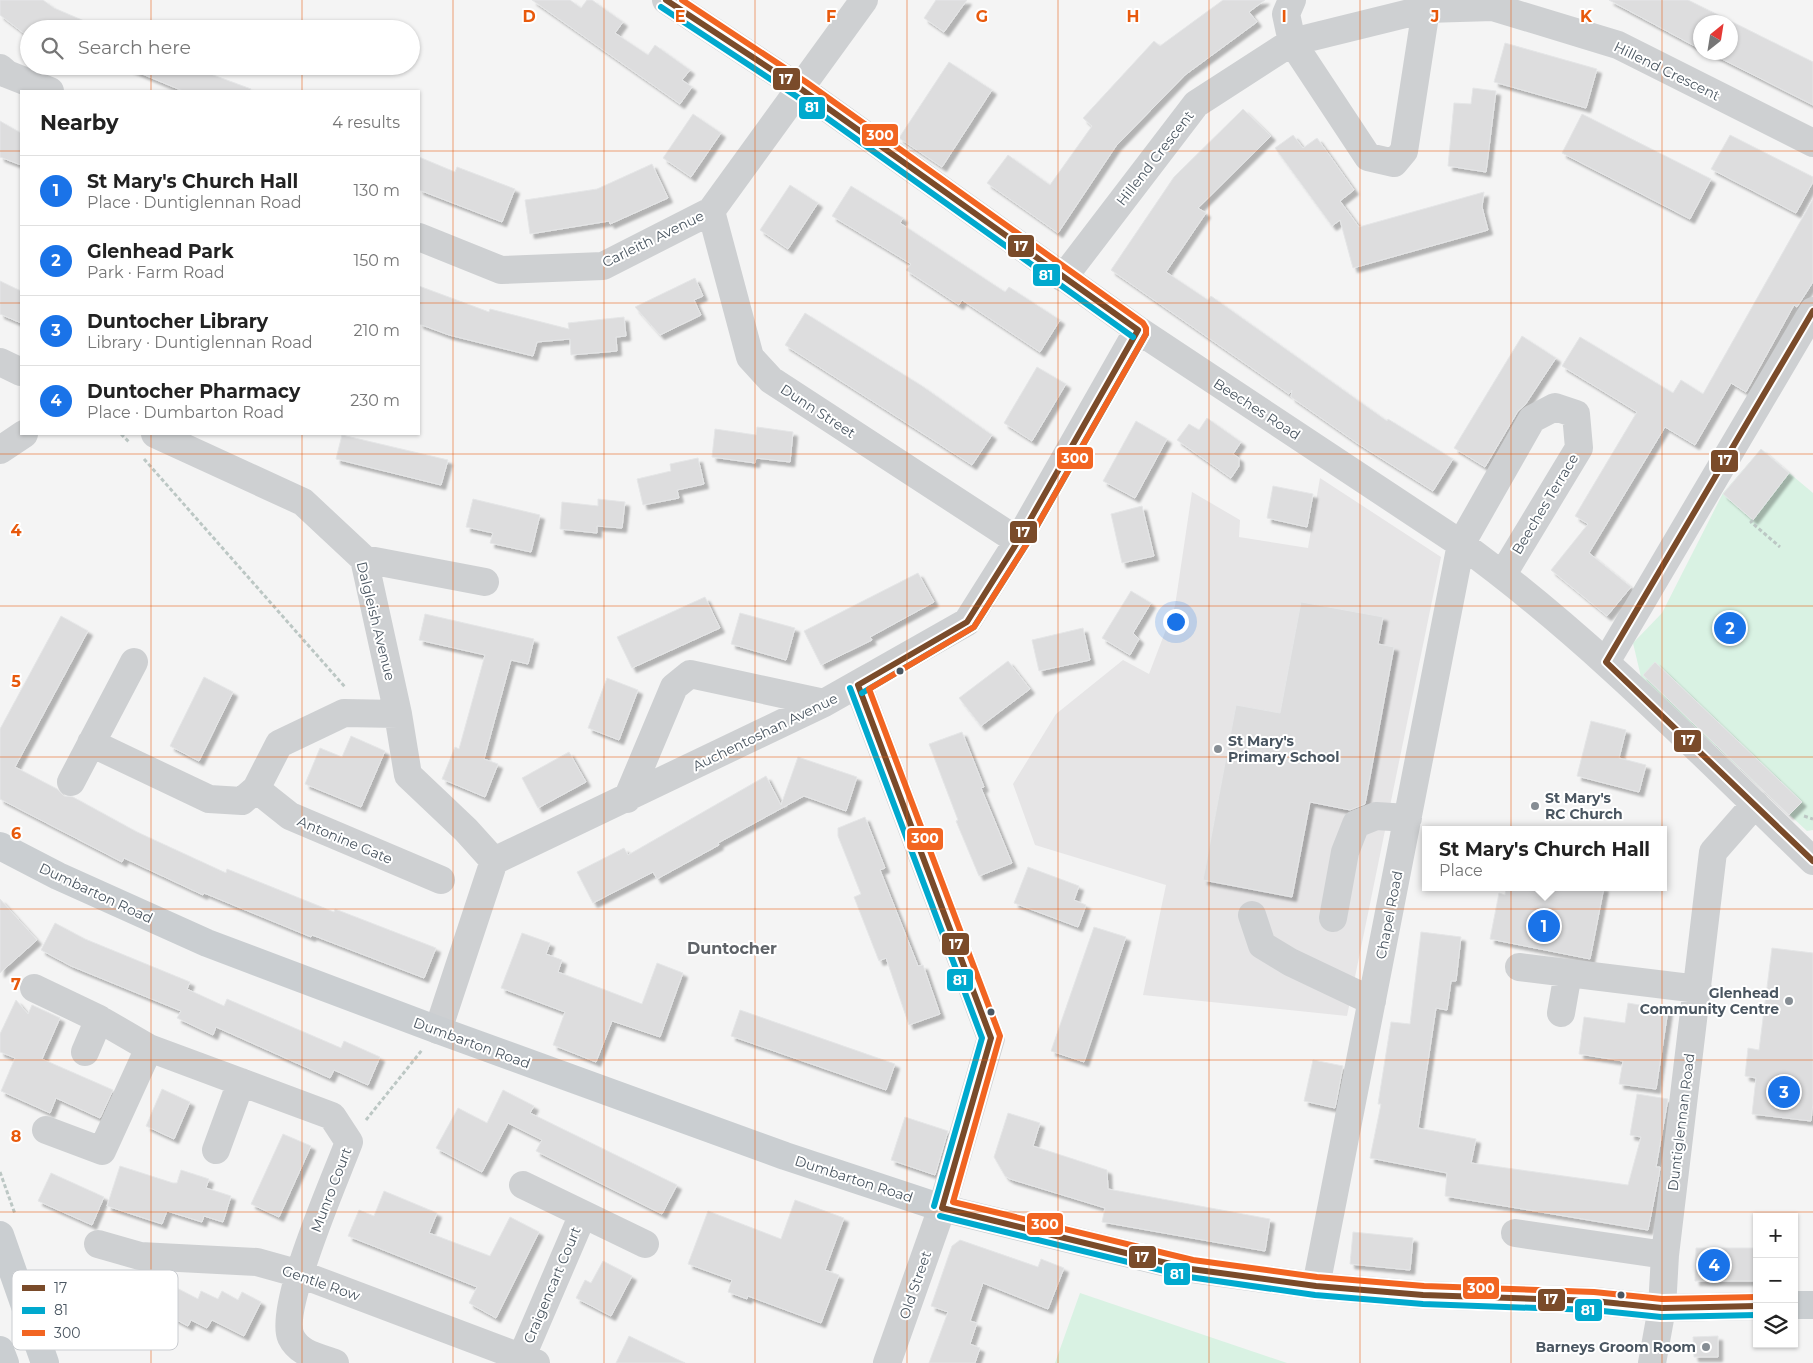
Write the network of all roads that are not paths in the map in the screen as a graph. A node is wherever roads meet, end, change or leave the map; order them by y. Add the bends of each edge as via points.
1 (666, 0) edge
2 (864, 0) edge
3 (1292, 0) edge
4 (1424, 5) edge
5 (1292, 42) junction
6 (0, 68) edge
7 (801, 89) junction
8 (47, 90) edge
9 (1813, 143) edge
10 (711, 211) junction
11 (420, 237) edge
12 (1063, 278) junction
13 (1813, 311) edge
14 (1138, 330) junction
15 (0, 362) edge
16 (20, 372) edge
17 (22, 435) edge
18 (143, 446) edge
19 (0, 450) edge
20 (1018, 541) junction
21 (1461, 544) junction
22 (364, 559) junction
23 (1503, 574) junction
24 (485, 582) dead end
25 (134, 662) dead end
26 (1606, 662) junction
27 (858, 685) junction
28 (824, 704) junction
29 (398, 714) junction
30 (91, 743) junction
31 (71, 782) dead end
32 (256, 789) junction
33 (627, 799) junction
34 (1755, 804) junction
35 (1408, 818) junction
36 (0, 846) edge
37 (494, 861) junction
38 (1813, 862) edge
39 (442, 880) dead end
40 (1252, 915) dead end
41 (1333, 918) dead end
42 (1519, 967) dead end
43 (1568, 973) junction
44 (34, 988) dead end
45 (1698, 989) junction
46 (1372, 1001) junction
47 (1561, 1013) dead end
48 (99, 1019) junction
49 (438, 1030) junction
50 (149, 1048) junction
51 (85, 1052) dead end
52 (241, 1082) junction
53 (46, 1130) dead end
54 (216, 1150) dead end
55 (523, 1185) dead end
56 (942, 1208) junction
57 (583, 1214) junction
58 (1515, 1233) dead end
59 (0, 1235) edge
60 (98, 1244) dead end
61 (645, 1244) dead end
62 (1665, 1255) junction
63 (12, 1270) edge
64 (300, 1274) junction
65 (1316, 1286) junction
66 (1798, 1305) edge
67 (1813, 1305) edge
68 (1753, 1306) edge
69 (1662, 1308) junction
70 (0, 1350) edge
71 (40, 1350) edge
72 (529, 1360) edge
73 (5, 1363) edge
74 (45, 1363) edge
75 (335, 1363) edge
76 (887, 1363) edge
77 (1652, 1363) edge

1 - 7 street, Beeches Road
2 - 7 street, Carleith Avenue
3 - 5 street via 1286,14
4 - 5 street, Hillend Crescent
4 - 5 street via 1404,151 1394,163 1368,157
4 - 9 street, Hillend Crescent via 1493,7 1618,45
5 - 12 street, Hillend Crescent via 1196,104
6 - 8 street via 6,74
7 - 10 street, Carleith Avenue
7 - 12 street, Beeches Road
10 - 11 street, Carleith Avenue via 603,266 501,270
10 - 20 street, Dunn Street via 750,357 771,380
12 - 14 street, Beeches Road
13 - 26 street
14 - 20 street, Auchentoshan Avenue
14 - 21 street, Beeches Road
15 - 16 street
17 - 19 street
18 - 22 street, Dalgleish Avenue via 303,502
20 - 27 street, Auchentoshan Avenue via 967,622
21 - 23 street, Beeches Road
21 - 23 street, Beeches Terrace via 1532,419 1555,407 1576,414 1579,448
21 - 35 street, Chapel Road
22 - 24 street
22 - 29 street, Dalgleish Avenue
23 - 26 street, Beeches Road
25 - 30 street
26 - 34 street, Beeches Road
27 - 28 street, Auchentoshan Avenue
27 - 56 street, Old Street via 991,1038
28 - 33 street, Auchentoshan Avenue
28 - 33 street via 690,674 674,687
29 - 32 street via 344,713 279,744
29 - 37 street, Dalgleish Avenue via 408,775
30 - 31 street
30 - 32 street via 209,799 242,801
32 - 39 street, Antonine Gate via 290,816
33 - 37 street, Auchentoshan Avenue
34 - 38 street, Beeches Road
34 - 45 street, Duntiglennan Road via 1713,852
35 - 41 street via 1376,816 1356,824 1345,852
35 - 46 street, Chapel Road
36 - 49 main road, Dumbarton Road via 58,876 207,943
37 - 49 street
40 - 46 street via 1262,945
42 - 43 street
43 - 45 street
43 - 47 street
44 - 48 street, Munro Court
45 - 62 street, Duntiglennan Road
46 - 65 street, Chapel Road
48 - 50 street, Munro Court
48 - 51 street
49 - 56 main road, Dumbarton Road via 784,1156
50 - 52 street, Munro Court
50 - 53 street via 102,1151
52 - 54 street
52 - 64 street, Munro Court via 332,1116 349,1142
55 - 57 street, Craigencart Court
56 - 65 main road, Dumbarton Road via 1191,1269
56 - 76 street, Old Street
57 - 61 street, Craigencart Court
57 - 72 street, Craigencart Court
58 - 62 street
59 - 63 main road
60 - 64 street, Gentle Row via 140,1256 257,1262
62 - 69 street, Duntiglennan Road
64 - 72 street, Gentle Row
64 - 75 street, Munro Court via 288,1320 291,1337 302,1352
65 - 69 main road, Dumbarton Road via 1423,1295 1594,1301
66 - 67 main road
68 - 69 main road, Dumbarton Road
69 - 77 street, Duntiglennan Road
70 - 73 main road
71 - 74 main road

